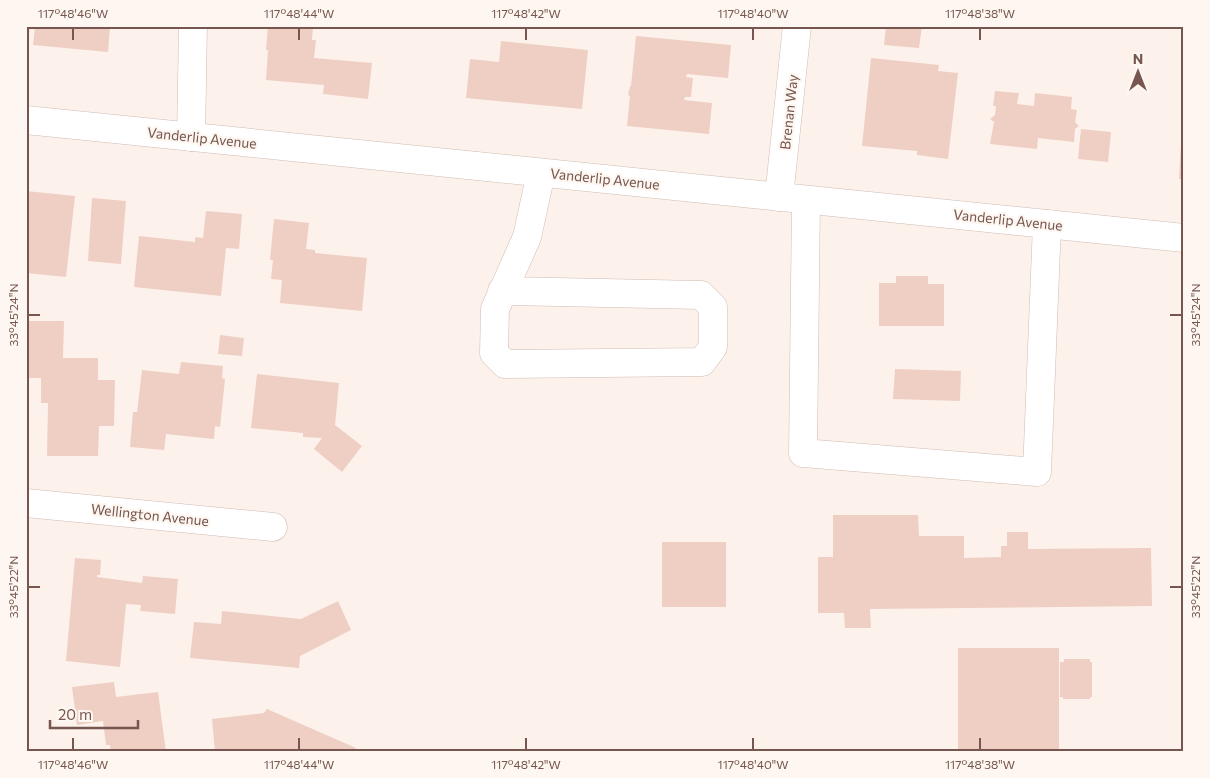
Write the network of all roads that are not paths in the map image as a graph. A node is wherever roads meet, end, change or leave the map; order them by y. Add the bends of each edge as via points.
1 (193, 26) edge
2 (796, 26) edge
3 (26, 120) edge
4 (191, 137) junction
5 (541, 173) junction
6 (779, 197) junction
7 (806, 200) junction
8 (1047, 224) junction
9 (1184, 238) edge
10 (502, 291) junction
11 (26, 503) edge
12 (273, 527) dead end

1 - 4 street
2 - 6 street, Brenan Way
3 - 4 street, Vanderlip Avenue
4 - 5 street, Vanderlip Avenue
5 - 6 street, Vanderlip Avenue
5 - 10 street via 527,238
6 - 7 street, Vanderlip Avenue
7 - 8 street, Vanderlip Avenue
7 - 8 street via 803,454 1037,472
8 - 9 street, Vanderlip Avenue
10 - 10 street via 494,309 494,353 505,364 702,362 713,347 713,307 701,295
11 - 12 street, Wellington Avenue

